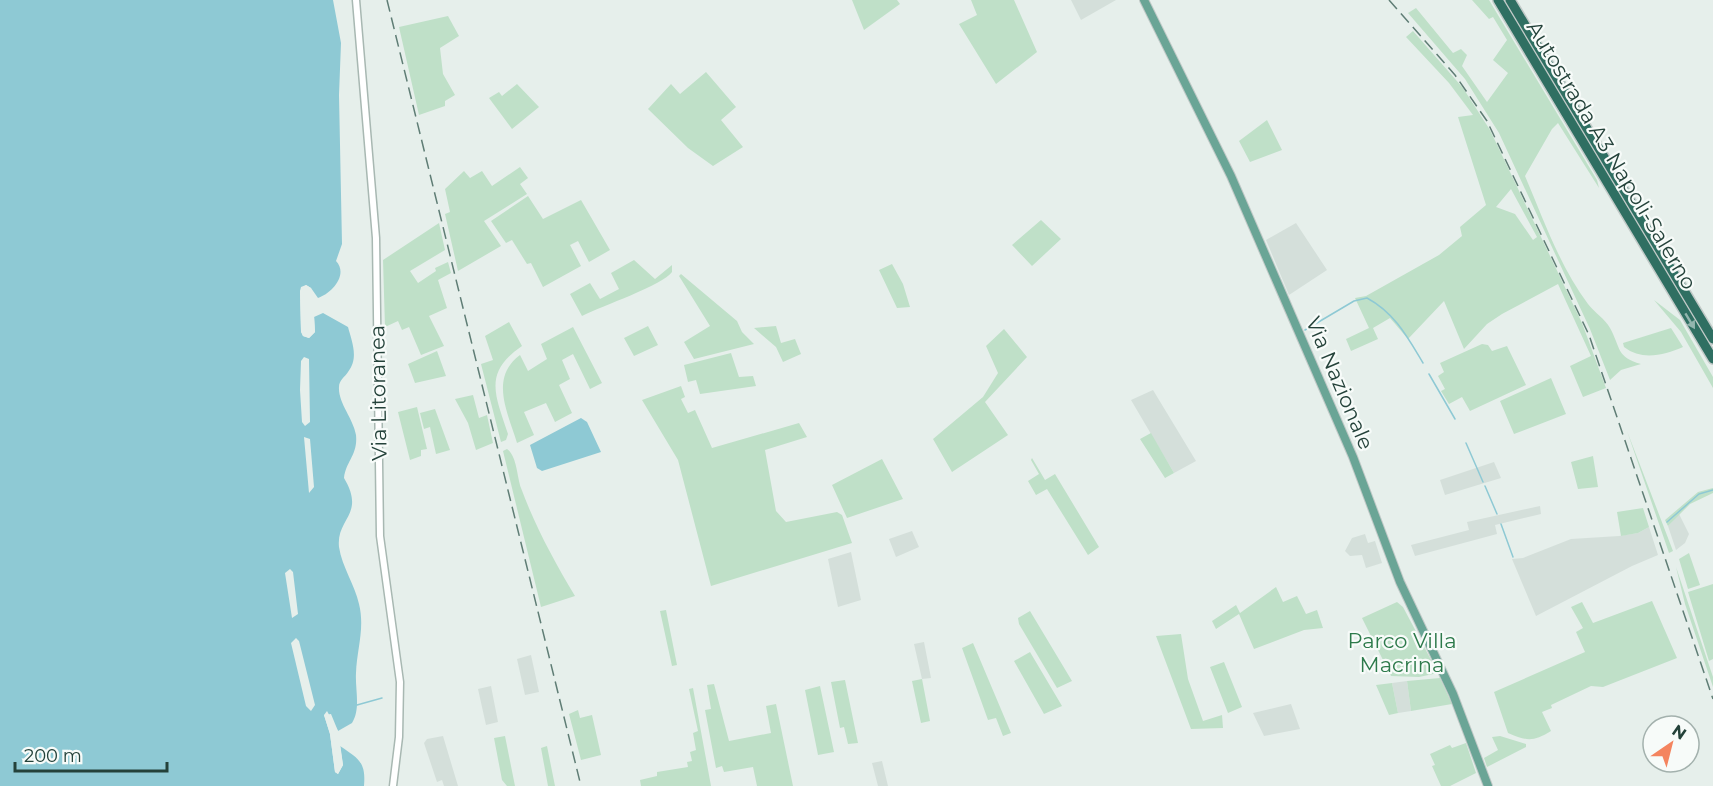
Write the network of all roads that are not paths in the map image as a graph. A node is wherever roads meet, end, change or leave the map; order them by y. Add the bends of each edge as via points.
1 (356, 0) edge
2 (1144, 0) edge
3 (1498, 0) edge
4 (1510, 0) edge
5 (1713, 339) edge
6 (1713, 359) edge
7 (393, 786) edge
8 (1488, 786) edge

1 - 7 street, Via Litoranea via 376,238 380,536 400,682
2 - 8 main road, Via Nazionale via 1231,176 1352,454 1400,582 1453,694
3 -> 6 highway, Autostrada A3 Napoli-Salerno
4 - 5 highway, Autostrada A3 Napoli-Salerno

